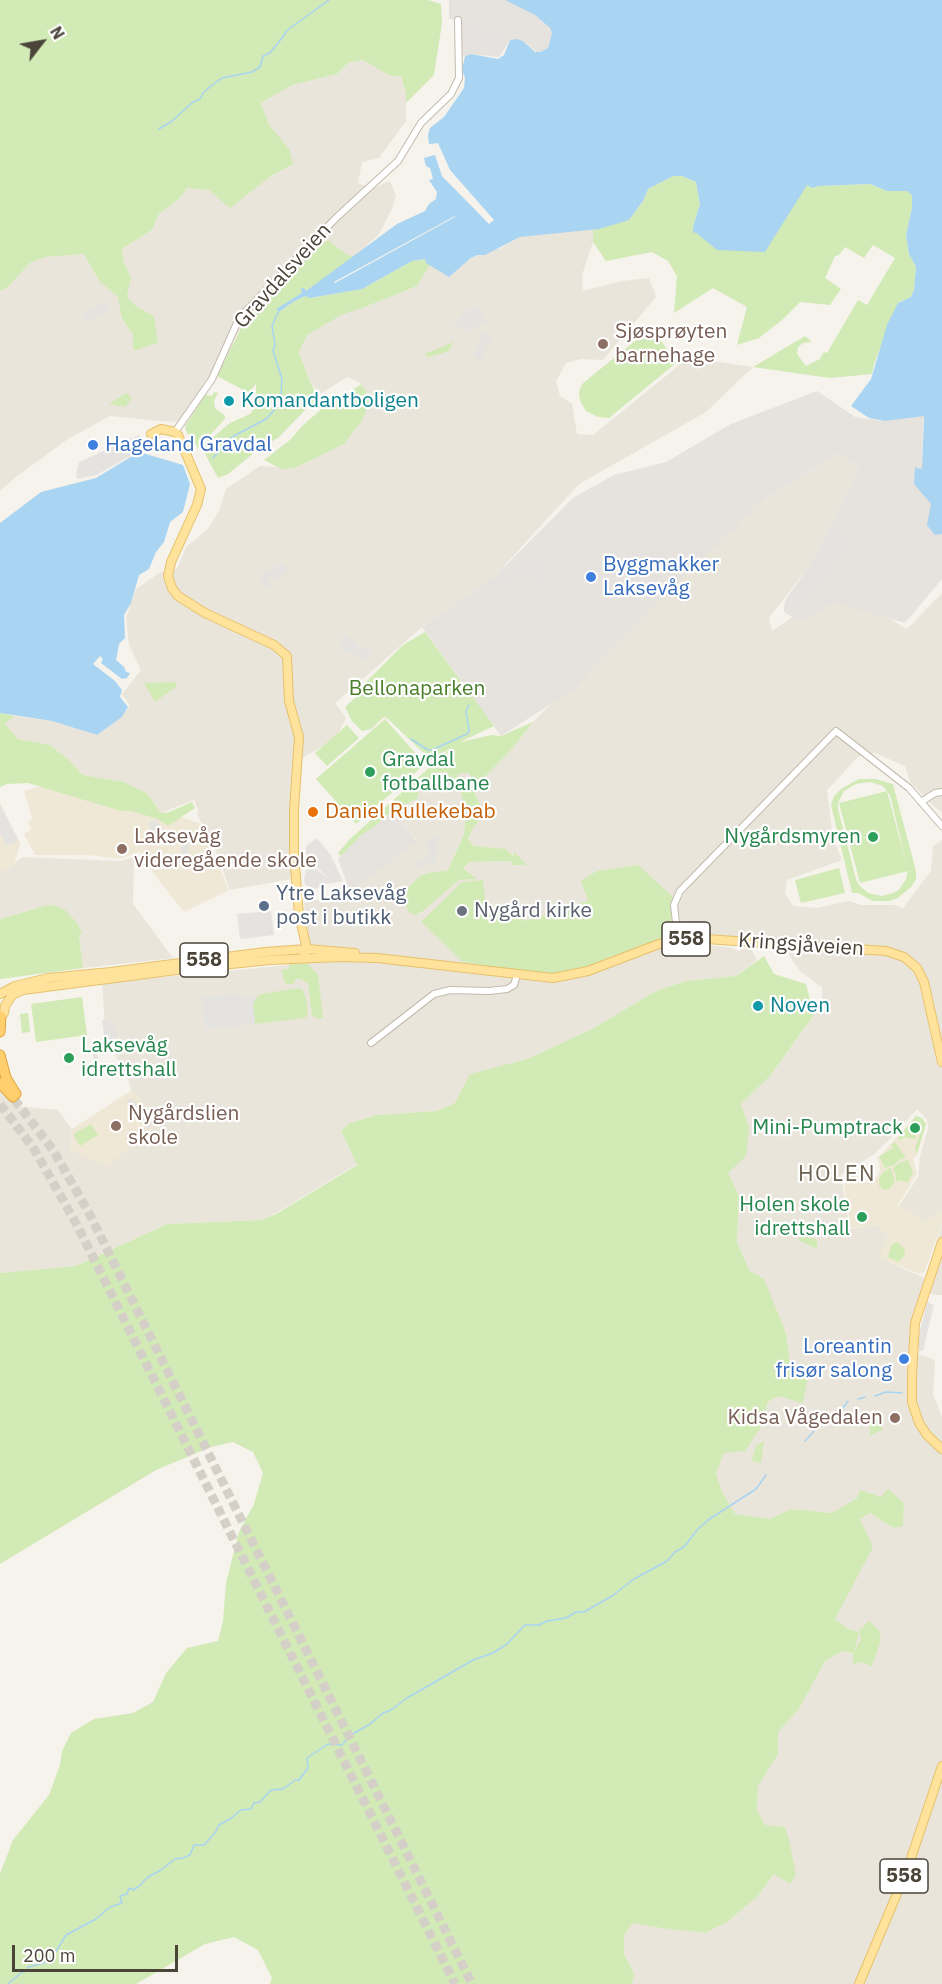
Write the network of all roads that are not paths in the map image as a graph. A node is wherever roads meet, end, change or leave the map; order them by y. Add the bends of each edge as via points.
1 (458, 20) dead end
2 (175, 432) junction
3 (151, 434) dead end
4 (942, 792) edge
5 (921, 802) junction
6 (942, 826) edge
7 (299, 915) junction
8 (678, 940) junction
9 (297, 949) junction
10 (307, 949) junction
11 (303, 957) junction
12 (376, 958) junction
13 (517, 975) junction
14 (0, 994) edge
15 (0, 999) edge
16 (5, 1006) junction
17 (1, 1017) edge
18 (0, 1032) edge
19 (370, 1043) dead end
20 (0, 1055) edge
21 (942, 1062) edge
22 (2, 1069) edge
23 (0, 1083) edge
24 (942, 1242) edge
25 (942, 1449) edge
26 (942, 1766) edge
27 (859, 1984) edge

1 - 2 street, Gravdalsveien via 459,78 451,94 421,123 398,161 337,217 242,315 212,379
2 - 3 main road via 161,429
2 - 7 main road via 201,489 171,562 169,582 178,596 205,613 274,645 287,656 289,701 299,737 294,824
4 - 5 street
5 - 6 street
5 - 8 street via 903,783 836,731 680,891 674,905
7 - 9 main road
7 - 10 main road
8 - 13 main road, Kringsjåveien / 558 via 575,974 553,978
8 - 21 main road, Kringsjåveien / 558 via 728,940 900,955 916,968 924,982
9 - 10 main road, 558
9 - 11 main road
9 - 14 main road, 558 via 48,978
10 - 11 main road
10 - 12 main road, 558
11 - 12 main road, 558
11 - 16 main road, 558 via 34,988 12,995
12 - 13 main road, 558
13 - 19 street via 514,986 507,989 434,994
15 - 16 main road
16 - 17 main road
17 - 18 highway
20 - 22 highway
22 - 23 highway via 15,1096
24 - 25 main road via 917,1315 912,1376 915,1413 927,1435
26 - 27 main road, 558 via 910,1862

